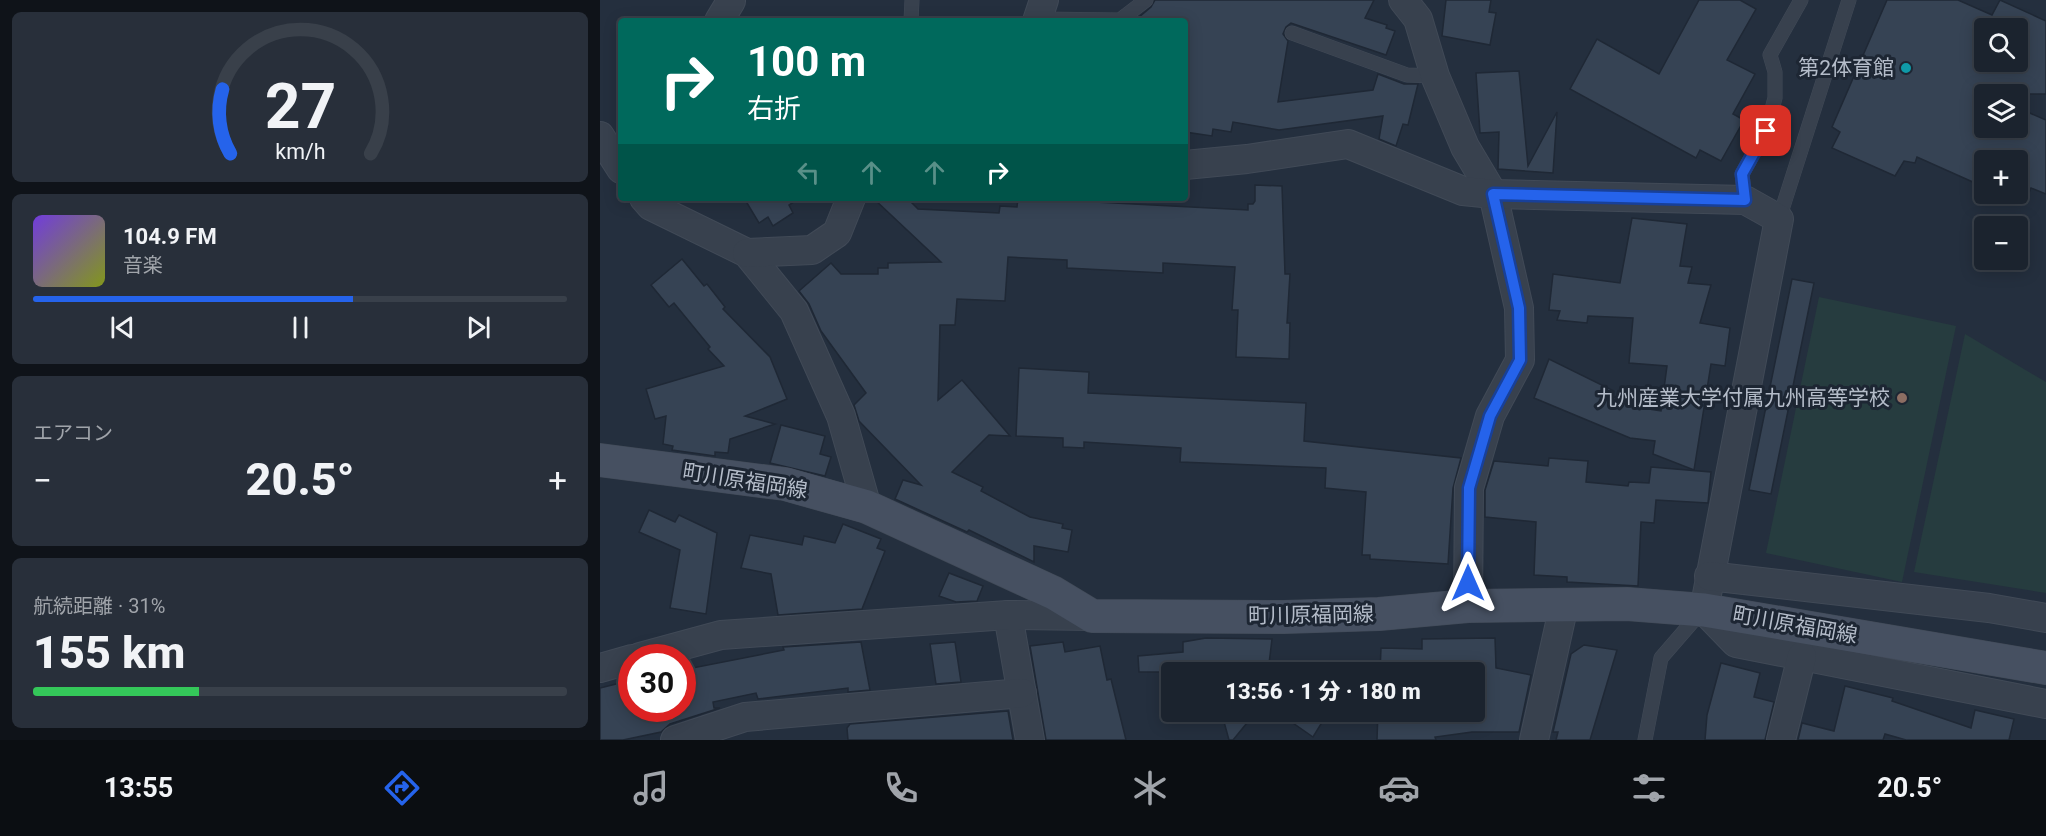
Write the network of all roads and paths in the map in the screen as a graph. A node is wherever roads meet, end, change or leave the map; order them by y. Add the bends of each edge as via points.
1 (912, 0) edge
2 (1146, 0) edge
3 (1801, 0) edge
4 (1849, 0) edge
5 (731, 1) edge
6 (1414, 6) edge
7 (1039, 13) edge
8 (721, 18) edge
9 (911, 18) edge
10 (1097, 18) edge
11 (1123, 18) edge
12 (1292, 33) dead end
13 (1435, 76) junction
14 (608, 136) edge
15 (618, 162) edge
16 (1188, 165) edge
17 (1493, 194) junction
18 (1745, 200) junction
19 (647, 201) edge
20 (850, 201) edge
21 (1779, 219) junction
22 (747, 254) junction
23 (600, 460) edge
24 (867, 507) junction
25 (1709, 576) junction
26 (1563, 605) junction
27 (1468, 606) junction
28 (1704, 610) junction
29 (1008, 615) junction
30 (1092, 616) junction
31 (2046, 618) edge
32 (688, 644) edge
33 (1802, 656) junction
34 (618, 663) edge
35 (600, 668) edge
36 (2046, 668) edge
37 (1022, 693) junction
38 (2046, 704) edge
39 (675, 740) edge
40 (1030, 740) edge
41 (1534, 740) edge
42 (1645, 740) edge
43 (1781, 740) edge

1 - 9 lane
2 - 11 lane
3 - 18 lane via 1770,55 1775,72 1775,98 1766,131 1742,174
4 - 21 lane
5 - 8 street
6 - 13 street
7 - 10 lane
12 - 13 lane via 1407,75
13 - 17 street via 1465,147
14 - 15 street
16 - 17 street via 1348,144 1463,191
17 - 18 street
17 - 27 street via 1519,308 1520,360 1490,416 1469,488
18 - 21 street
19 - 22 street
20 - 22 street via 837,233 812,250
21 - 25 street
22 - 24 street via 794,311 841,416
23 - 24 main road, 町川原福岡線 via 785,484
24 - 30 main road, 町川原福岡線 via 1054,593
25 - 28 street
25 - 31 street
26 - 27 main road, 町川原福岡線
26 - 28 main road, 町川原福岡線 via 1627,604
26 - 41 street
27 - 30 main road, 町川原福岡線 via 1284,617
28 - 33 street via 1736,643
28 - 36 main road, 町川原福岡線
28 - 42 lane via 1660,658
29 - 30 street
29 - 32 street via 721,635
29 - 37 street
33 - 38 street
33 - 43 street
34 - 35 street
37 - 39 street via 746,717
37 - 40 street

